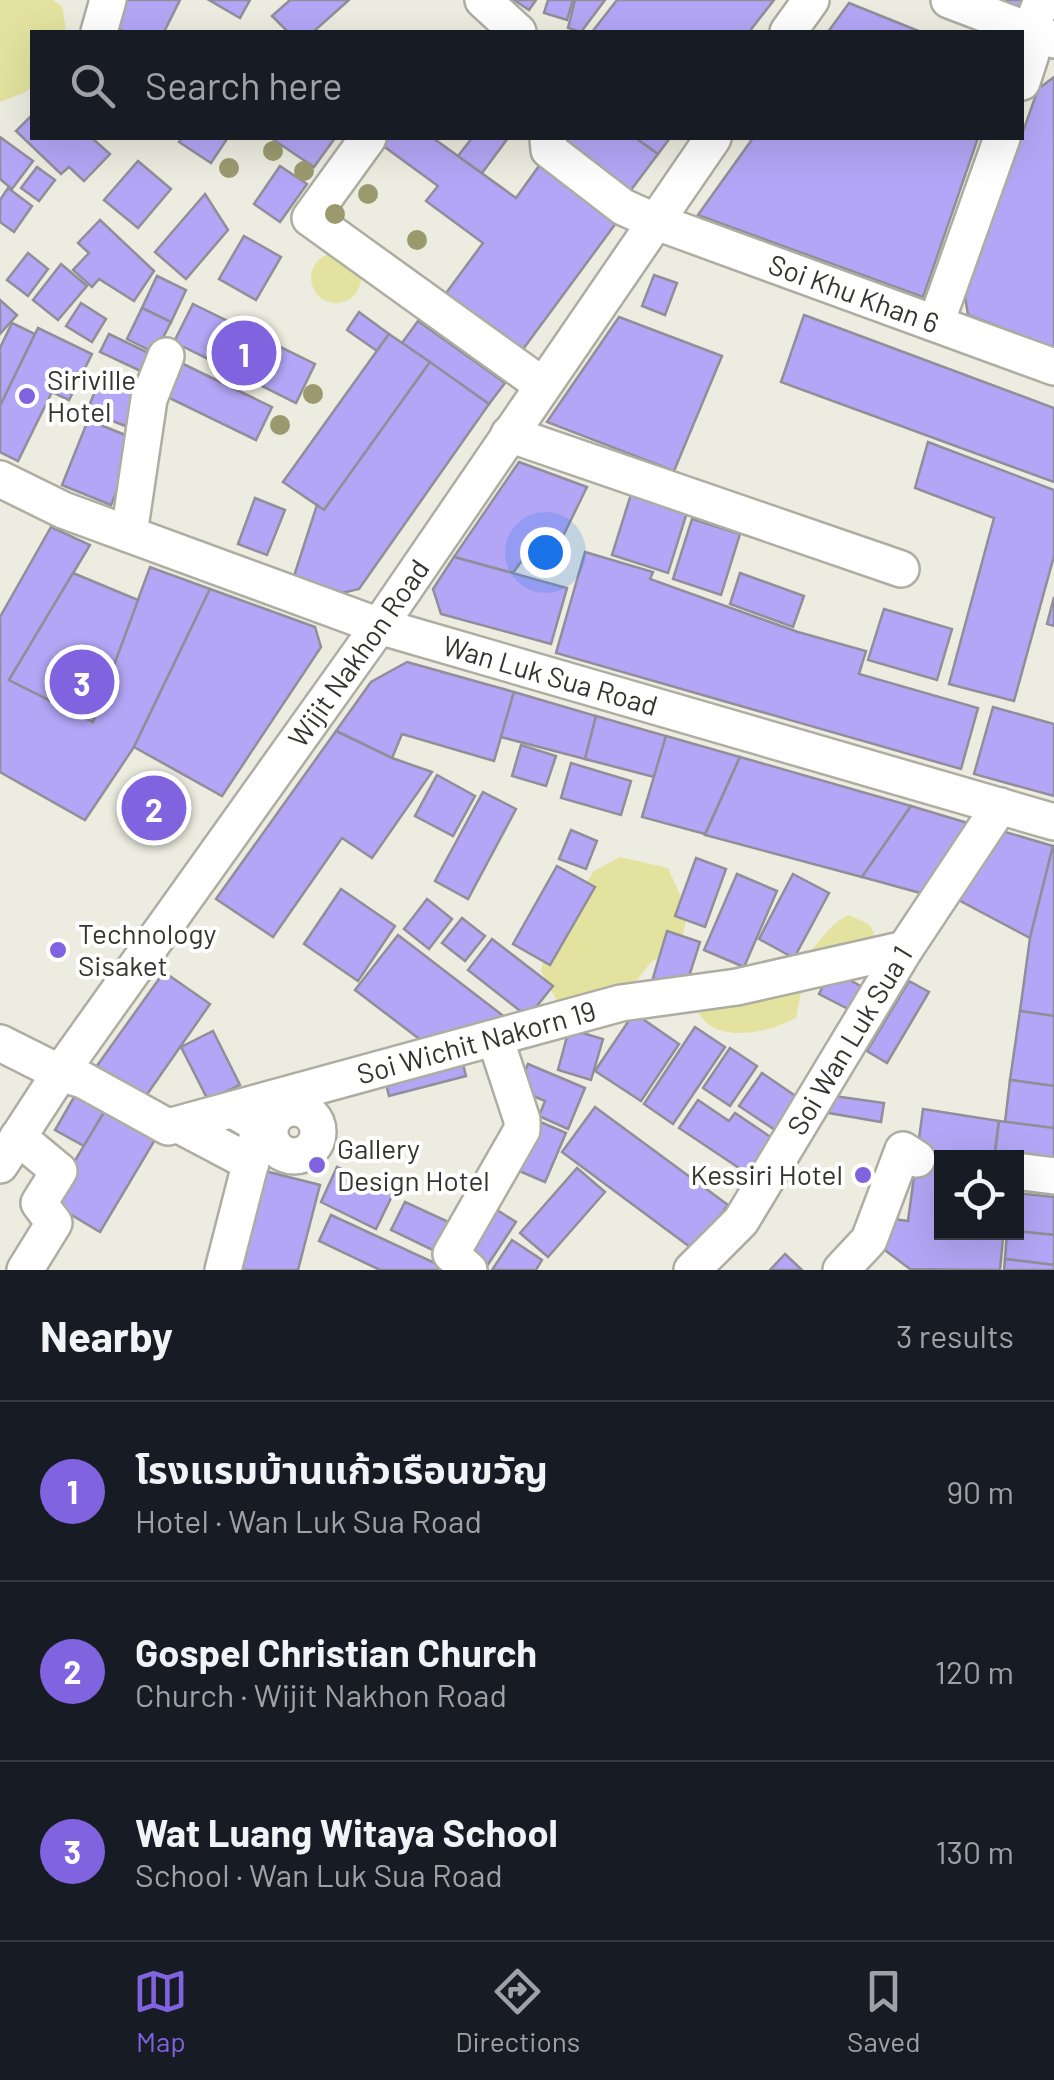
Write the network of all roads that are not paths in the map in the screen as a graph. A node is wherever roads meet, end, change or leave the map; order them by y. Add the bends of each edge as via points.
1 (108, 0) edge
2 (483, 0) edge
3 (811, 0) edge
4 (948, 0) edge
5 (1042, 24) edge
6 (100, 30) edge
7 (516, 30) edge
8 (789, 30) edge
9 (1024, 75) edge
10 (367, 140) edge
11 (548, 140) edge
12 (712, 140) edge
13 (1001, 140) edge
14 (654, 221) junction
15 (936, 324) junction
16 (166, 356) dead end
17 (1054, 367) edge
18 (542, 386) junction
19 (509, 434) junction
20 (0, 479) edge
21 (129, 534) junction
22 (901, 569) dead end
23 (379, 626) junction
24 (1000, 806) junction
25 (1054, 822) edge
26 (905, 949) junction
27 (495, 1038) junction
28 (0, 1043) edge
29 (60, 1073) junction
30 (254, 1122) junction
31 (179, 1125) junction
32 (9, 1151) edge
33 (917, 1159) dead end
34 (251, 1163) junction
35 (1024, 1172) edge
36 (1054, 1176) edge
37 (25, 1270) edge
38 (223, 1270) edge
39 (468, 1270) edge
40 (692, 1270) edge
41 (841, 1270) edge

1 - 6 street
2 - 7 street
3 - 8 street
4 - 5 street
5 - 9 street
10 - 18 street via 310,218
11 - 14 street, Soi Khu Khan 6 via 549,150 623,207
12 - 14 street, Wijit Nakhon Road
13 - 15 street
14 - 15 street, Soi Khu Khan 6
14 - 18 street, Wijit Nakhon Road
15 - 17 street, Soi Khu Khan 6
16 - 21 street via 149,399
18 - 19 street, Wijit Nakhon Road
19 - 22 street
19 - 23 street, Wijit Nakhon Road
20 - 21 street, Wan Luk Sua Road
21 - 23 street, Wan Luk Sua Road
23 - 24 street, Wan Luk Sua Road
23 - 29 street, Wijit Nakhon Road
24 - 25 street, Wan Luk Sua Road
24 - 26 street, Soi Wan Luk Sua 1
26 - 27 street, Soi Wichit Nakorn 19 via 736,987 621,1003
26 - 40 street, Soi Wan Luk Sua 1 via 741,1221
27 - 30 street, Soi Wichit Nakorn 19
27 - 39 street via 522,1130 451,1254
28 - 29 street
29 - 31 street via 157,1124
29 - 32 street, Wijit Nakhon Road
30 - 31 street, Soi Wichit Nakorn 19
30 - 34 street
31 - 34 street
32 - 37 street via 60,1171 40,1203 54,1224
33 - 41 street via 903,1150 869,1240
34 - 38 street
35 - 36 street

